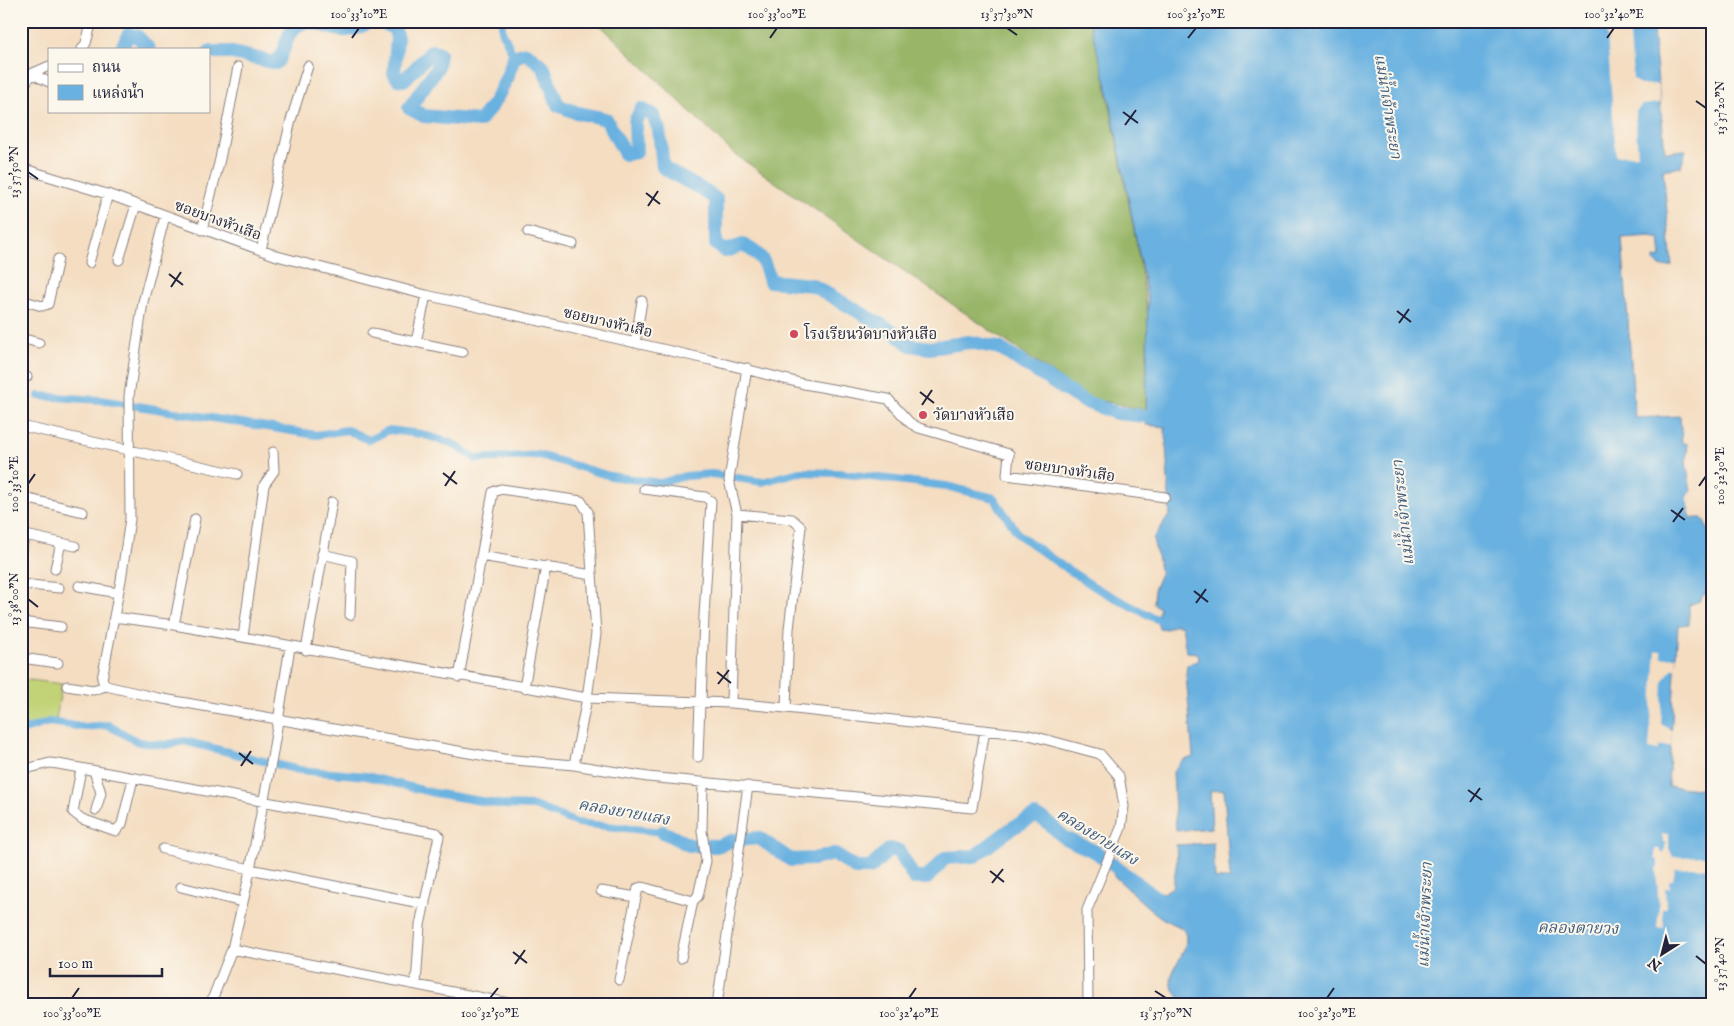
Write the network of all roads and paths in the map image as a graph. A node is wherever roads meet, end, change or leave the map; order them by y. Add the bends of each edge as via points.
1 (92, 21) edge
2 (83, 48) edge
3 (48, 66) edge
4 (308, 66) dead end
5 (238, 67) dead end
6 (32, 74) junction
7 (48, 82) edge
8 (21, 89) edge
9 (21, 168) edge
10 (108, 194) junction
11 (136, 205) junction
12 (165, 216) junction
13 (202, 230) junction
14 (528, 232) dead end
15 (573, 244) dead end
16 (261, 250) junction
17 (58, 259) dead end
18 (119, 260) dead end
19 (88, 263) dead end
20 (426, 295) junction
21 (21, 300) edge
22 (642, 301) dead end
23 (372, 333) dead end
24 (21, 338) edge
25 (416, 342) junction
26 (635, 342) junction
27 (39, 343) dead end
28 (463, 352) dead end
29 (747, 368) junction
30 (21, 426) edge
31 (130, 451) junction
32 (273, 452) dead end
33 (236, 474) dead end
34 (644, 489) dead end
35 (21, 497) edge
36 (1165, 498) dead end
37 (332, 502) dead end
38 (83, 512) dead end
39 (737, 514) junction
40 (195, 519) dead end
41 (23, 535) edge
42 (61, 543) junction
43 (75, 546) dead end
44 (21, 550) edge
45 (322, 554) junction
46 (481, 556) junction
47 (546, 566) junction
48 (55, 569) dead end
49 (592, 574) junction
50 (21, 584) edge
51 (79, 586) dead end
52 (59, 588) dead end
53 (118, 594) junction
54 (350, 615) dead end
55 (114, 617) junction
56 (21, 622) edge
57 (174, 625) junction
58 (61, 626) dead end
59 (242, 638) junction
60 (290, 647) junction
61 (306, 650) junction
62 (21, 658) edge
63 (58, 663) dead end
64 (459, 677) junction
65 (67, 686) dead end
66 (106, 686) junction
67 (524, 688) junction
68 (587, 698) junction
69 (700, 702) junction
70 (731, 703) junction
71 (786, 708) junction
72 (278, 719) junction
73 (985, 730) junction
74 (698, 757) dead end
75 (574, 765) junction
76 (81, 769) junction
77 (21, 770) edge
78 (94, 771) junction
79 (133, 778) junction
80 (703, 782) junction
81 (748, 786) junction
82 (263, 800) junction
83 (96, 810) dead end
84 (163, 849) dead end
85 (250, 869) junction
86 (181, 887) dead end
87 (601, 891) dead end
88 (636, 897) junction
89 (693, 901) junction
90 (242, 902) junction
91 (424, 904) junction
92 (232, 949) junction
93 (681, 958) dead end
94 (619, 980) dead end
95 (416, 985) junction
96 (210, 1005) edge
97 (519, 1005) edge
98 (717, 1005) edge
99 (1088, 1005) edge

1 - 2 street
3 - 6 street
4 - 16 street via 290,120
5 - 13 street
6 - 7 street
6 - 8 street
9 - 10 street, ซอยบางหัวเสือ
10 - 11 street, ซอยบางหัวเสือ
10 - 19 street
11 - 12 street, ซอยบางหัวเสือ
11 - 18 street
12 - 13 street, ซอยบางหัวเสือ
12 - 31 street via 143,302 129,396
13 - 16 street, ซอยบางหัวเสือ
14 - 15 street
16 - 20 street, ซอยบางหัวเสือ
17 - 21 street via 48,304 42,306
20 - 25 street
20 - 26 street, ซอยบางหัวเสือ
22 - 26 street
23 - 25 street
24 - 27 street
25 - 28 street
26 - 29 street, ซอยบางหัวเสือ
29 - 36 street, ซอยบางหัวเสือ via 804,384 888,399 919,428 1009,454 1007,475
29 - 39 street via 729,480
30 - 31 street
31 - 33 street
31 - 53 street via 130,519
32 - 59 street via 274,471 264,485
34 - 69 street via 711,500
35 - 38 street
37 - 45 street
39 - 70 street
39 - 71 street via 792,519 801,527 789,629
40 - 57 street
41 - 42 street
41 - 44 street
42 - 43 street
42 - 48 street
45 - 54 street via 352,561
45 - 61 street
46 - 47 street
46 - 49 street via 491,496 496,489 572,499 584,503 588,512
46 - 64 street
47 - 49 street
47 - 67 street
49 - 68 street via 596,634
50 - 52 street
51 - 53 street
53 - 55 street
55 - 57 street
55 - 66 street via 102,679
56 - 58 street
57 - 59 street
59 - 60 street
60 - 61 street
60 - 72 street
61 - 64 street
62 - 63 street
64 - 67 street
65 - 66 street via 93,690
66 - 72 street
67 - 68 street
68 - 69 street
68 - 75 street
69 - 70 street
69 - 74 street
70 - 71 street
71 - 73 street
72 - 75 street via 503,758
72 - 82 street
73 - 81 street via 972,808
73 - 99 street via 1040,738 1100,754 1119,776 1124,798 1121,828 1087,910
75 - 80 street
76 - 77 street via 50,763
76 - 78 street
76 - 79 street via 73,812 82,819 116,831 122,824
78 - 79 street
78 - 83 street via 101,793
79 - 82 street
80 - 81 street
80 - 89 street via 706,861
81 - 98 street
82 - 85 street
82 - 91 street via 437,833 439,836
84 - 85 street
85 - 90 street
85 - 91 street
86 - 90 street
87 - 88 street
88 - 89 street via 642,887
88 - 94 street
89 - 93 street
90 - 92 street
91 - 95 street
92 - 95 street
92 - 96 street
95 - 97 street

